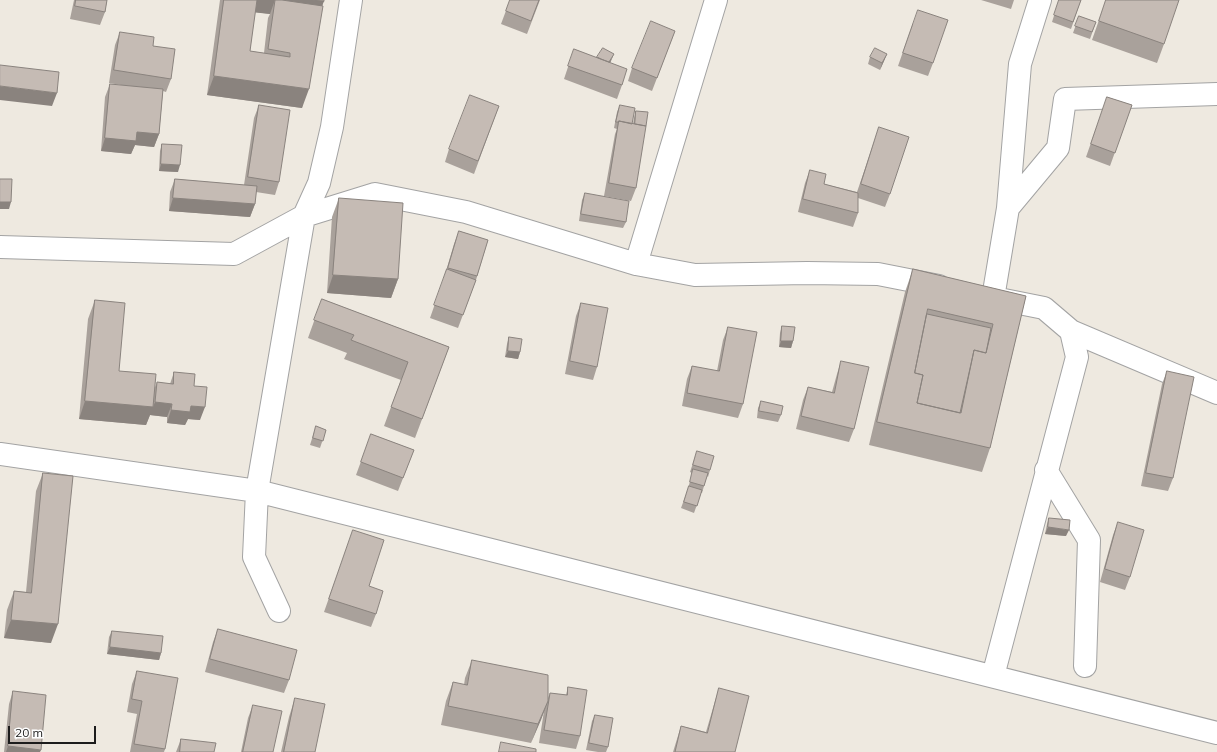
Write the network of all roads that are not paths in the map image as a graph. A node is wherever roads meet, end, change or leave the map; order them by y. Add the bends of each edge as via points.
1 (351, 0) edge
2 (716, 0) edge
3 (1040, 0) edge
4 (1217, 94) edge
5 (1008, 208) junction
6 (304, 216) junction
7 (0, 246) edge
8 (636, 264) junction
9 (993, 298) junction
10 (1071, 331) junction
11 (1217, 393) edge
12 (0, 454) edge
13 (1046, 470) junction
14 (257, 491) junction
15 (279, 611) dead end
16 (1085, 666) dead end
17 (993, 676) junction
18 (1217, 733) edge

1 - 6 street via 332,127 319,183
2 - 8 street
3 - 5 street via 1020,64
4 - 5 street via 1065,99 1058,148
5 - 9 street
6 - 7 street via 234,254
6 - 8 street via 375,194 466,212
6 - 14 street
8 - 9 street via 695,275 878,274
9 - 10 street via 1044,308
10 - 11 street
10 - 13 street via 1077,357
12 - 14 street
13 - 16 street via 1089,540
13 - 17 street
14 - 15 street via 254,556
14 - 17 street
17 - 18 street

